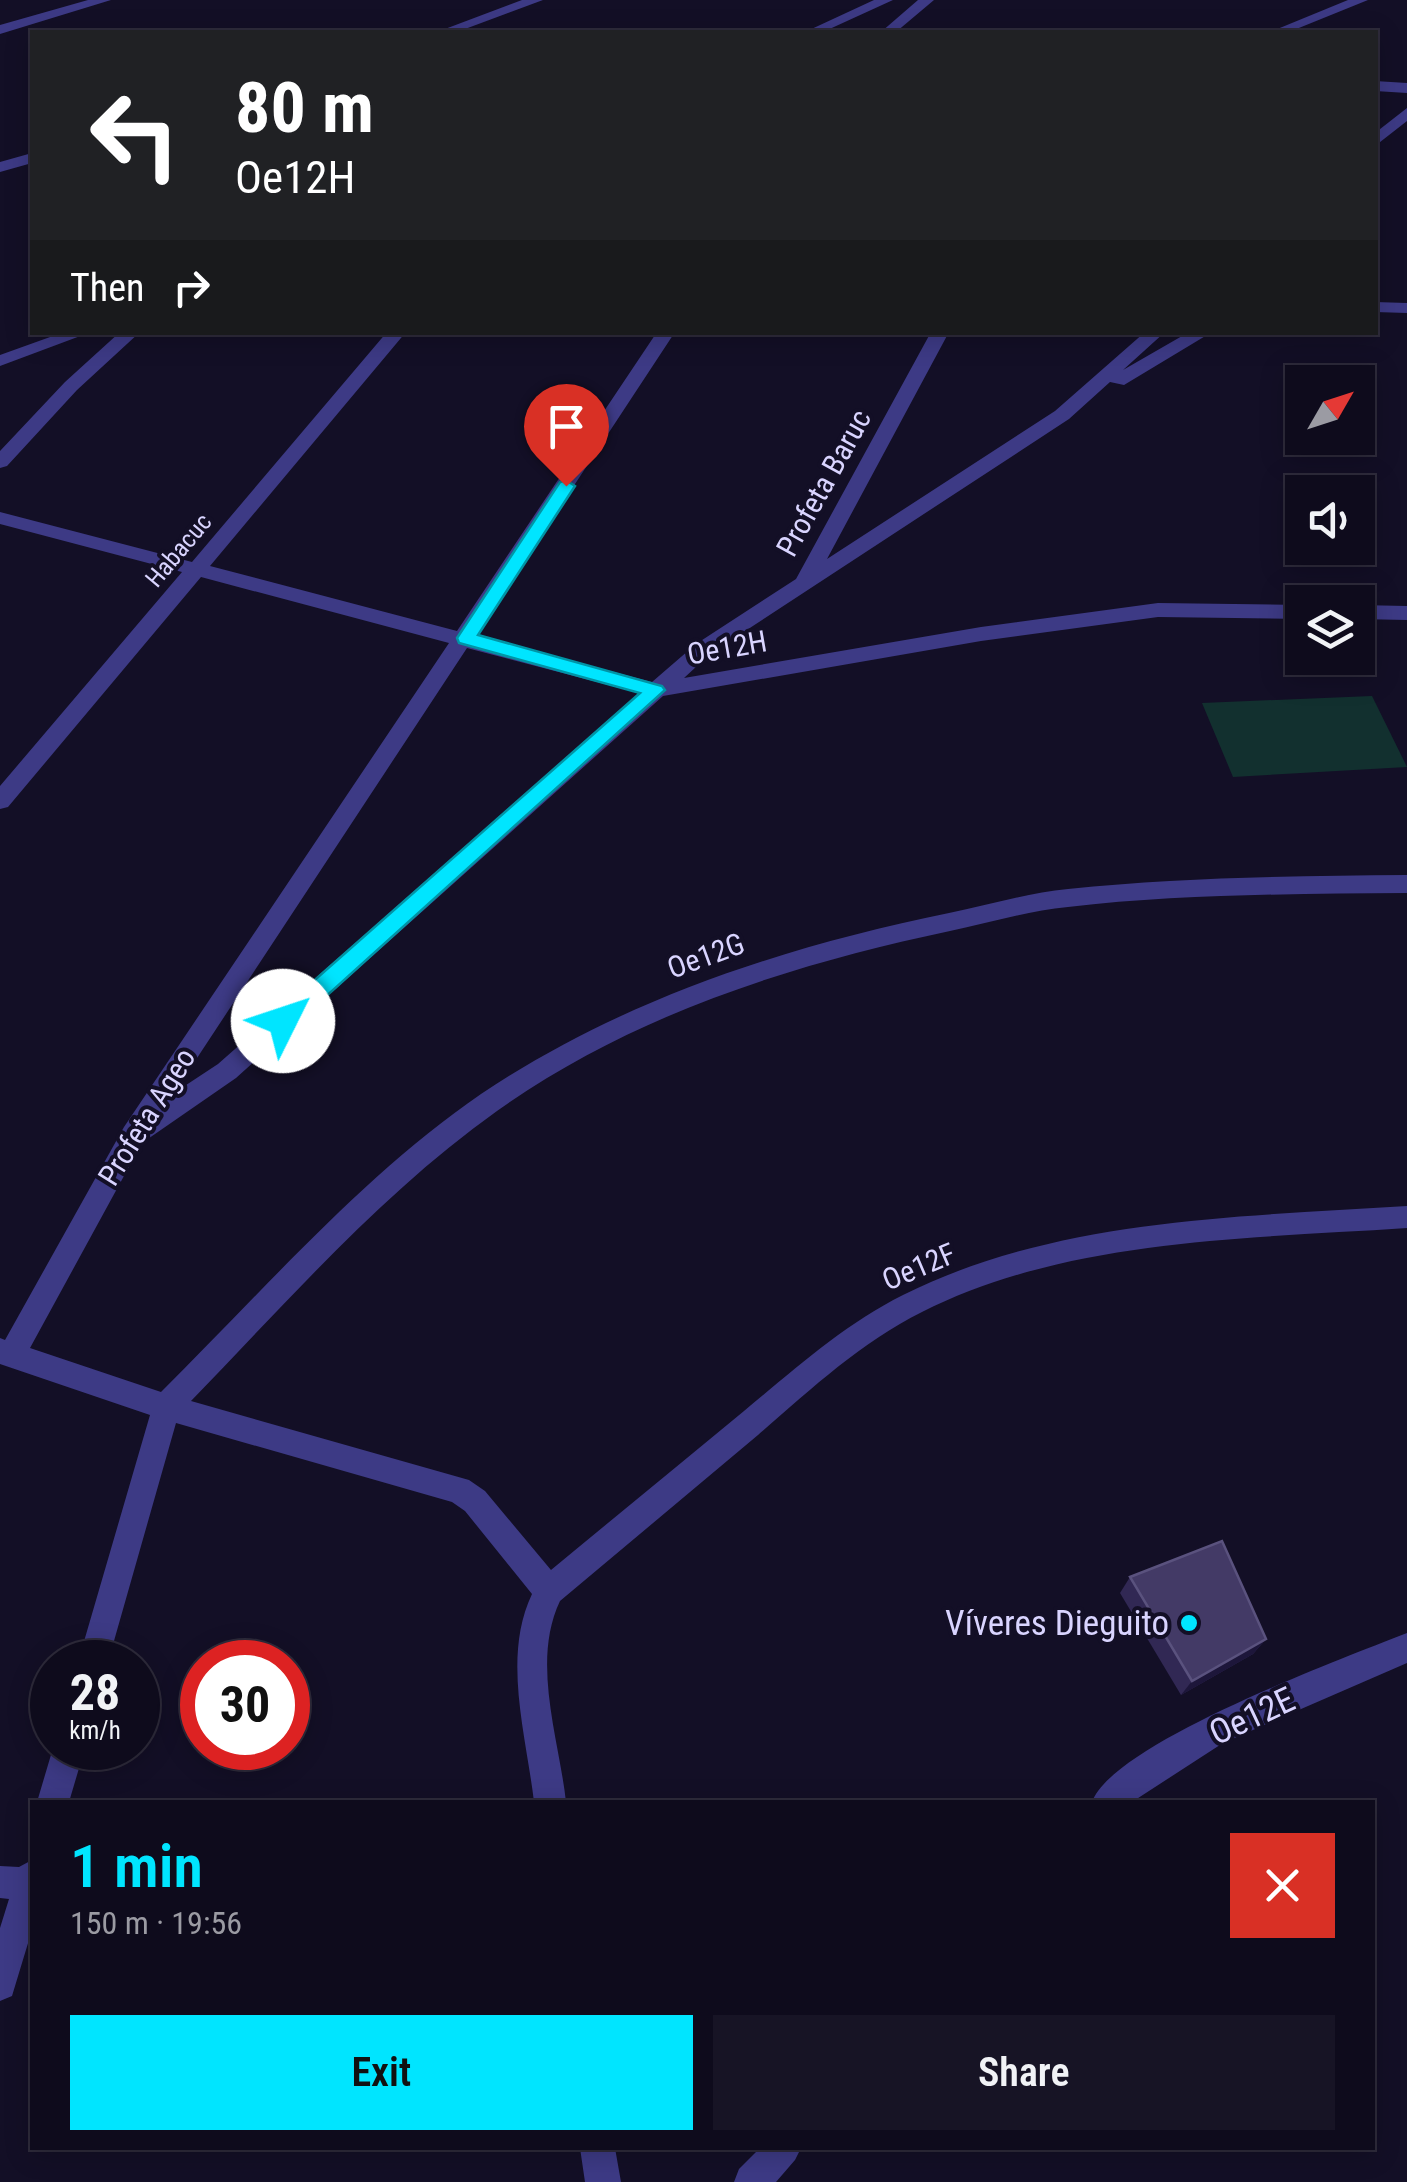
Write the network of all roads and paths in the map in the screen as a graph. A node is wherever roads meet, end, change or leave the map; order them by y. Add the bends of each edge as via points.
1 (104, 0) edge
2 (536, 0) edge
3 (886, 0) edge
4 (927, 0) edge
5 (1360, 0) edge
6 (496, 6) edge
7 (0, 30) edge
8 (448, 30) edge
9 (817, 30) edge
10 (890, 30) edge
11 (1282, 30) edge
12 (1378, 86) edge
13 (1407, 88) edge
14 (1407, 113) edge
15 (1378, 138) edge
16 (30, 159) edge
17 (0, 167) edge
18 (1378, 308) edge
19 (1407, 308) edge
20 (74, 335) edge
21 (128, 335) edge
22 (394, 335) edge
23 (664, 335) edge
24 (938, 335) edge
25 (1153, 335) edge
26 (1198, 335) edge
27 (0, 361) edge
28 (1062, 415) junction
29 (0, 462) edge
30 (0, 518) edge
31 (195, 568) junction
32 (805, 581) junction
33 (1285, 612) edge
34 (1375, 612) edge
35 (1407, 612) edge
36 (466, 638) junction
37 (655, 690) junction
38 (0, 801) edge
39 (1407, 884) edge
40 (133, 1135) junction
41 (1407, 1216) edge
42 (6, 1353) edge
43 (166, 1408) junction
44 (549, 1590) junction
45 (99, 1640) edge
46 (1407, 1648) edge
47 (63, 1770) edge
48 (55, 1800) edge
49 (550, 1800) edge
50 (1110, 1800) edge
51 (21, 1881) edge
52 (0, 1984) edge
53 (598, 2150) edge
54 (782, 2150) edge
55 (603, 2182) edge
56 (752, 2182) edge

1 - 7 street
2 - 6 street
3 - 9 street
4 - 10 street
5 - 11 street
6 - 8 street
12 - 13 street
14 - 15 street
16 - 17 street
18 - 19 street
20 - 27 street
21 - 29 street
22 - 31 street, Habacuc
23 - 36 street, Profeta Ageo
24 - 32 street, Profeta Baruc
25 - 28 street
26 - 28 street
28 - 32 street
30 - 31 street, Oe12H
31 - 36 street, Oe12H
31 - 38 street, Habacuc
32 - 37 street, Profeta Baruc via 724,632
33 - 37 street, Oe12H via 1158,610
34 - 35 street
36 - 37 street, Oe12H
36 - 40 street, Profeta Ageo
37 - 40 street, Profeta Baruc via 227,1071
39 - 43 street, Oe12G via 1065,898 772,966 674,1002 569,1052 487,1104 332,1239
40 - 42 street, Profeta Ageo
41 - 44 street, Oe12F via 1097,1244 940,1289 850,1340
42 - 43 street, Profeta Ageo
43 - 44 street, Profeta Ageo via 459,1490
43 - 45 street
44 - 49 street via 534,1622 531,1658
46 - 50 street, Oe12E via 1234,1720 1138,1775
47 - 48 street
51 - 52 street
53 - 55 street
54 - 56 street

